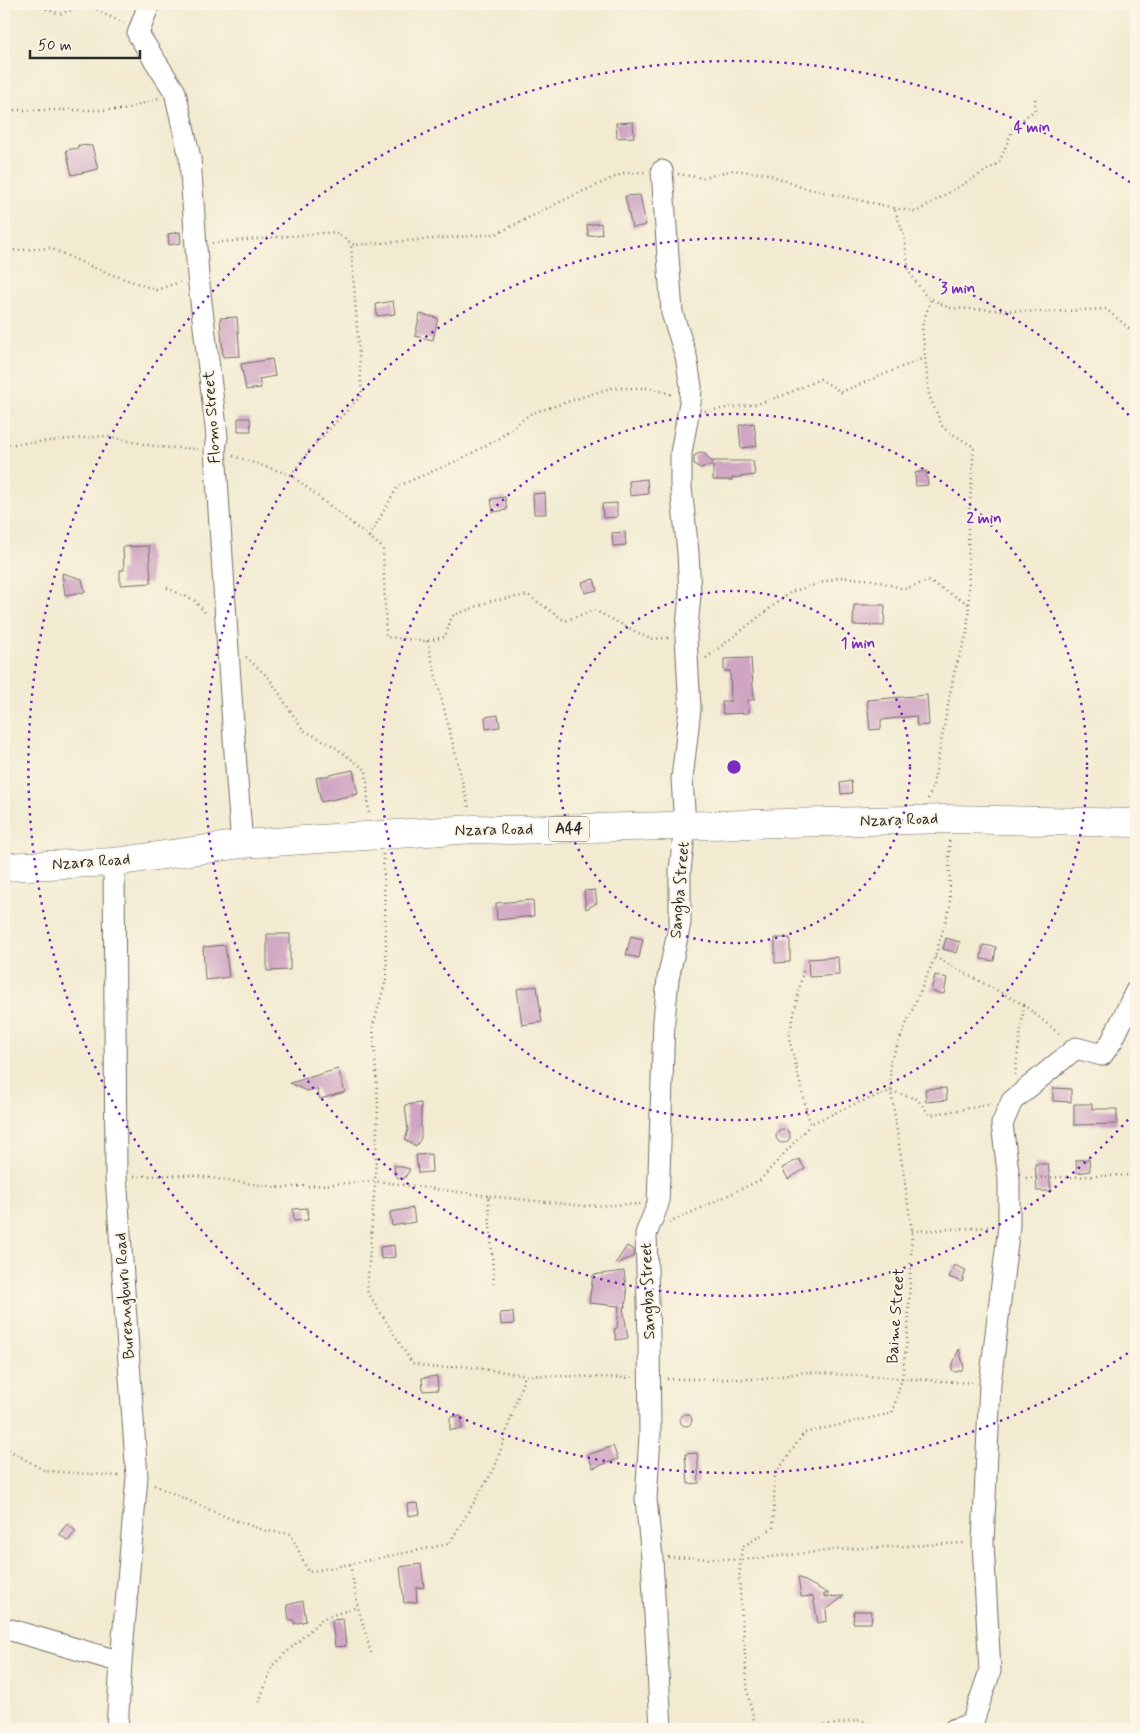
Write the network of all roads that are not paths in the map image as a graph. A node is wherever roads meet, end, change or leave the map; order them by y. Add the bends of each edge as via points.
1 (149, 4) edge
2 (662, 171) dead end
3 (1136, 823) edge
4 (685, 826) junction
5 (242, 844) junction
6 (114, 862) junction
7 (4, 867) edge
8 (1136, 991) edge
9 (4, 1628) edge
10 (120, 1662) junction
11 (117, 1729) edge
12 (661, 1729) edge
13 (955, 1729) edge

1 - 5 street, Flomo Street via 138,34 175,92 190,158 198,276 217,436 215,450
2 - 4 street, Sangba Street via 672,313 686,356 691,387 681,453 690,595 686,637 690,709 682,779
3 - 4 main road, Nzara Road / A44 via 948,819
4 - 5 main road, Nzara Road / A44 via 474,829
4 - 12 street, Sangba Street via 680,871 680,923 668,979 664,1020 658,1204 646,1234 650,1379 646,1499
5 - 6 main road, Nzara Road / A44
6 - 7 main road, Nzara Road / A44
6 - 10 street, Bureangburu Road via 116,1176 137,1477
8 - 13 street via 1102,1055 1076,1048 1012,1101 1002,1124 1010,1179 1009,1226 990,1384 983,1543 990,1671 972,1724
9 - 10 street
10 - 11 street, Bureangburu Road

